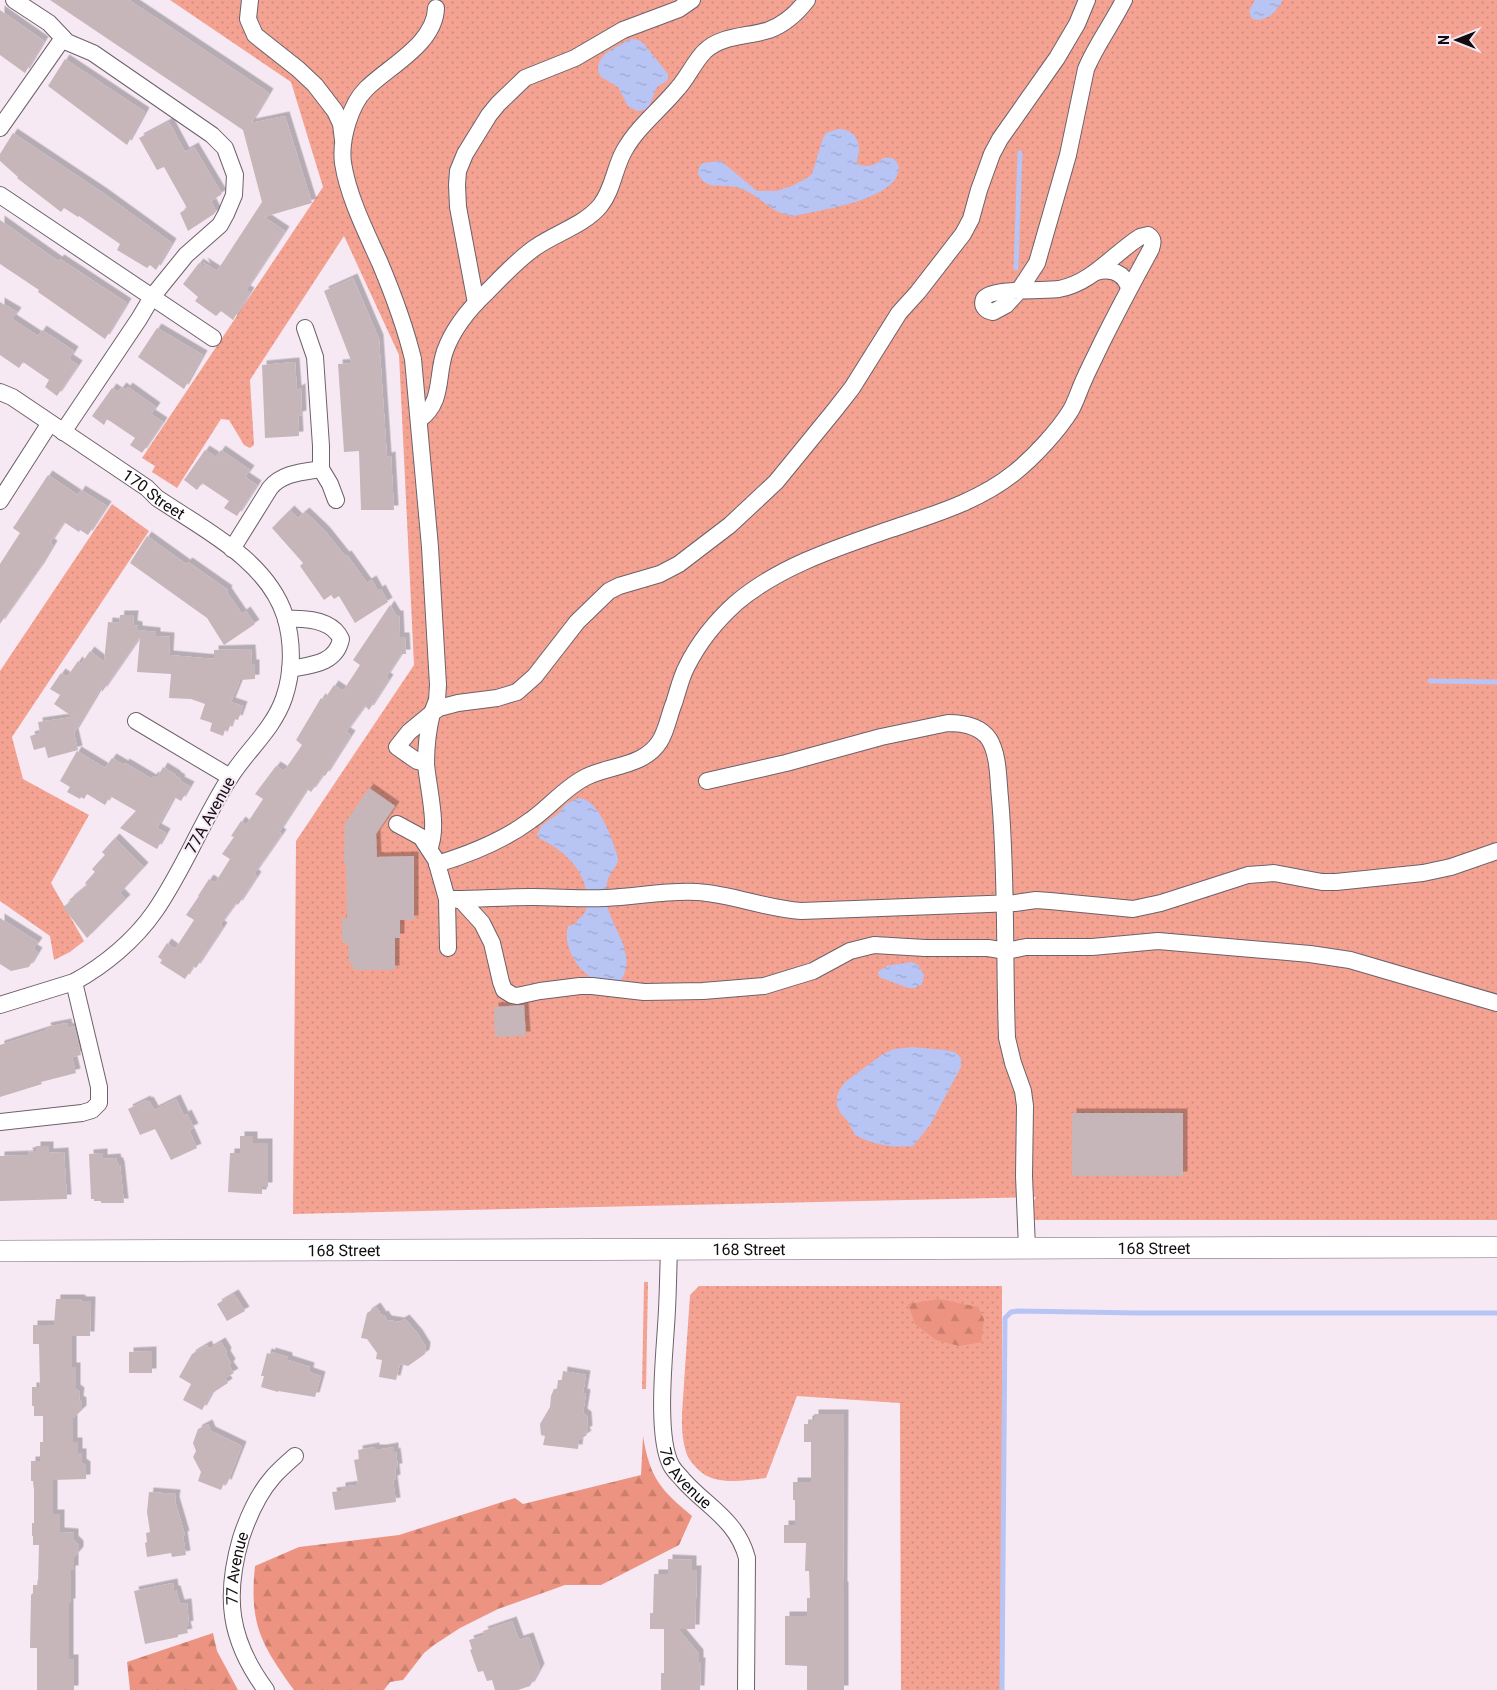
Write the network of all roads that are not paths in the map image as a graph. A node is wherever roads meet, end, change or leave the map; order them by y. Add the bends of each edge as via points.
1 (14, 0) edge
2 (250, 0) edge
3 (692, 0) edge
4 (807, 0) edge
5 (1087, 0) edge
6 (1124, 0) edge
7 (436, 8) dead end
8 (63, 38) junction
9 (0, 128) edge
10 (344, 142) junction
11 (0, 195) edge
12 (1035, 268) junction
13 (1096, 272) junction
14 (1129, 288) junction
15 (1047, 290) junction
16 (152, 297) junction
17 (476, 303) junction
18 (306, 328) dead end
19 (213, 338) dead end
20 (0, 392) edge
21 (419, 420) junction
22 (56, 427) junction
23 (320, 469) junction
24 (336, 500) dead end
25 (0, 501) edge
26 (232, 549) junction
27 (286, 619) junction
28 (290, 669) junction
29 (432, 713) junction
30 (136, 721) dead end
31 (426, 763) junction
32 (230, 777) junction
33 (707, 781) dead end
34 (397, 824) dead end
35 (429, 850) junction
36 (1497, 851) edge
37 (437, 864) junction
38 (451, 899) junction
39 (1006, 904) junction
40 (448, 948) dead end
41 (1006, 951) junction
42 (74, 982) junction
43 (1497, 1004) edge
44 (0, 1005) edge
45 (0, 1122) edge
46 (1497, 1247) edge
47 (1027, 1248) junction
48 (669, 1250) junction
49 (0, 1251) edge
50 (295, 1456) dead end
51 (266, 1690) edge
52 (746, 1690) edge

1 - 8 street via 48,23
2 - 10 street via 248,20 255,35 298,69 326,98 339,119
3 - 17 street via 679,9 623,30 575,58 525,78 489,115 465,154 458,171 457,185 458,207
4 - 17 street via 792,17 770,29 723,40 705,52 625,149 599,208 526,254
5 - 29 street via 1057,58 992,154 963,234 899,313 840,404 776,482 730,526 679,564 609,591 577,622 539,671 517,692 458,703
6 - 12 street via 1086,69 1068,155
7 - 10 street via 436,16 420,41 360,97
8 - 9 street
8 - 16 street via 93,53 212,135 225,148 231,161 235,175 234,195 220,225 186,256
10 - 21 street via 343,163 354,201 406,329 413,359
11 - 16 street
12 - 15 street via 1037,283
12 - 15 street via 1018,292
13 - 14 street via 1119,273 1127,280
13 - 14 street via 1140,237 1148,235 1153,243
13 - 15 street via 1076,283
14 - 37 street via 1071,409 1043,444 1012,474 973,499 828,552 758,588 723,616 696,649 686,668 661,740 653,750 631,763 584,778 564,791 530,822 504,838
16 - 19 street
16 - 22 street via 139,319
17 - 21 street via 455,329 444,353 436,398 432,408
18 - 23 street via 316,357
20 - 22 street, 170 Street
21 - 29 street via 438,685
22 - 25 street
22 - 26 street, 170 Street
23 - 24 street
23 - 26 street via 277,480
26 - 27 street, 170 Street via 267,581
27 - 28 street, 77A Avenue
27 - 28 street via 311,619 336,632 341,639 338,649 327,660
28 - 32 street, 77A Avenue via 277,714
29 - 31 street
29 - 31 street via 397,747 417,761
30 - 32 street
31 - 35 street via 432,822
32 - 42 street, 77A Avenue via 151,917 110,958
33 - 39 street via 929,726 959,723 978,729 988,737 995,758
34 - 35 street via 421,837
35 - 37 street
36 - 39 street via 1423,873 1336,882 1274,873 1248,875 1133,909 1050,901
37 - 38 street
38 - 39 street via 578,899 696,892 802,911
38 - 40 street
38 - 41 street via 462,901 482,923 492,943 504,990 517,996 580,986 653,992 764,986 814,971 850,951 874,945
39 - 41 street
41 - 43 street via 1026,947 1092,947 1158,941 1310,954 1350,960
41 - 47 street via 1007,1038 1025,1106
42 - 44 street, 77A Avenue
42 - 45 street via 99,1087 99,1103 82,1113
46 - 47 main road, 168 Street
47 - 48 main road, 168 Street
48 - 49 main road, 168 Street
48 - 52 street, 76 Avenue via 663,1382 665,1447 672,1468 730,1525 743,1544 747,1558
50 - 51 street, 77 Avenue via 272,1478 248,1519 231,1586 235,1628 241,1649

